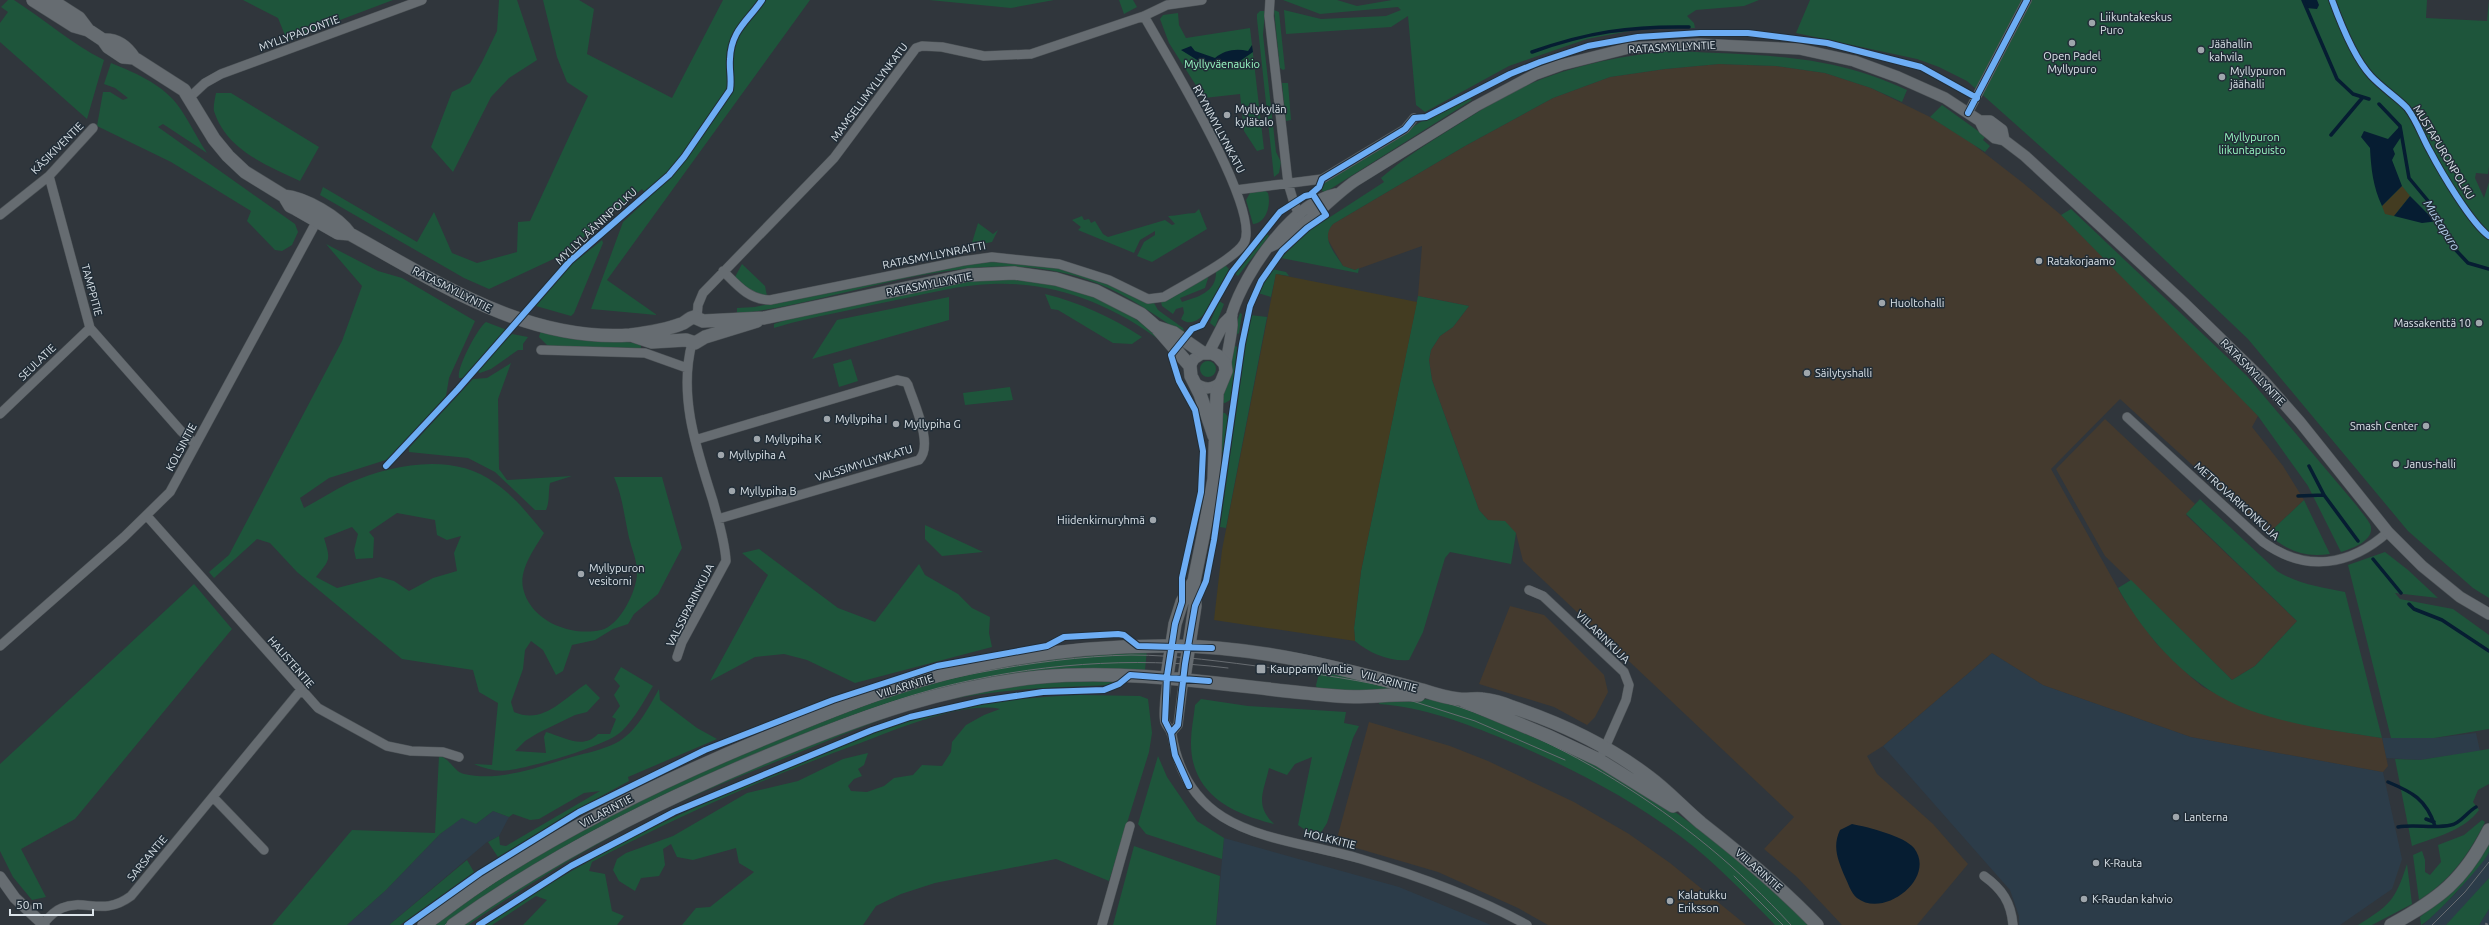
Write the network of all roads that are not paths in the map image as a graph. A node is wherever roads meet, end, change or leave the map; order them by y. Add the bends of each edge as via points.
1 (422, 0) edge
2 (1202, 0) edge
3 (1270, 0) edge
4 (2027, 0) edge
5 (43, 1) edge
6 (1144, 16) junction
7 (190, 97) junction
8 (1968, 113) junction
9 (1414, 118) dead end
10 (93, 128) dead end
11 (49, 176) junction
12 (1288, 183) junction
13 (1236, 190) junction
14 (0, 215) edge
15 (319, 216) junction
16 (1301, 219) junction
17 (723, 271) junction
18 (1232, 315) junction
19 (764, 318) junction
20 (700, 319) junction
21 (684, 323) junction
22 (1156, 326) junction
23 (90, 328) junction
24 (631, 335) junction
25 (705, 337) junction
26 (689, 341) junction
27 (541, 350) dead end
28 (1206, 352) junction
29 (1190, 366) junction
30 (687, 368) junction
31 (1225, 368) junction
32 (1222, 381) junction
33 (1194, 382) junction
34 (0, 414) edge
35 (2127, 417) dead end
36 (1214, 436) junction
37 (695, 440) junction
38 (195, 444) junction
39 (147, 516) junction
40 (718, 518) junction
41 (2388, 532) junction
42 (1194, 581) junction
43 (1529, 590) dead end
44 (2489, 614) edge
45 (0, 646) edge
46 (1172, 646) junction
47 (1188, 646) junction
48 (677, 657) dead end
49 (1168, 676) junction
50 (1184, 678) junction
51 (300, 691) junction
52 (1435, 694) junction
53 (1461, 699) junction
54 (1171, 733) junction
55 (1605, 748) junction
56 (459, 757) dead end
57 (1599, 760) junction
58 (213, 797) junction
59 (1697, 820) junction
60 (1130, 826) dead end
61 (2489, 830) edge
62 (264, 850) dead end
63 (1984, 876) dead end
64 (0, 877) edge
65 (43, 925) edge
66 (424, 925) edge
67 (453, 925) edge
68 (1102, 925) edge
69 (1527, 925) edge
70 (1816, 925) edge
71 (2013, 925) edge
72 (2391, 925) edge

1 - 7 street, MYLLYPADONTIE via 221,74 205,83
2 - 6 street, MAMSELLIMYLLYNKATU via 1166,5
3 - 12 street via 1269,16
4 - 8 street
5 - 7 main road, RATASMYLLYNTIE via 79,18 88,30 103,40 108,47 123,57 134,58 174,82
6 - 13 street, RYYNIMYLLYNKATU via 1226,164
6 - 17 street, MAMSELLIMYLLYNKATU via 1030,54 984,56 942,47 916,48 834,158
7 - 15 main road, RATASMYLLYNTIE via 214,139 245,172 284,196 296,197
8 - 16 street, RATASMYLLYNTIE via 1928,90 1898,77 1828,54 1792,48 1726,45 1629,48 1560,65 1515,84 1336,194 1328,205
8 - 41 street, RATASMYLLYNTIE via 1980,121 1984,129 1995,138 2004,140 2080,206 2263,380
9 - 12 street via 1405,129 1322,179
10 - 11 street, KÄSIKIVENTIE
11 - 14 street, KÄSIKIVENTIE
11 - 23 street, TAMPPITIE
12 - 13 street
12 - 16 street
13 - 17 street, RATASMYLLYNRAITTI via 1247,229 1242,246 1164,297 1155,299 1148,299 1109,280 1078,269 1023,258 992,256 770,300 760,300 751,296
15 - 24 main road, RATASMYLLYNTIE via 344,226 350,234 456,293 505,315 575,331
15 - 38 street, KOLSINTIE
16 - 18 street, RATASMYLLYNTIE via 1274,236 1244,286
17 - 20 street, MAMSELLIMYLLYNKATU via 703,293 698,304
18 - 28 street, RATASMYLLYNTIE via 1224,322
18 - 31 street, RATASMYLLYNTIE
19 - 20 main road, RATASMYLLYNTIE
19 - 22 main road, RATASMYLLYNTIE via 947,278 1014,273 1056,279 1096,291 1141,314
19 - 25 main road, RATASMYLLYNTIE via 742,328
20 - 21 main road, RATASMYLLYNTIE via 689,319
20 - 25 street via 707,327
21 - 24 main road, RATASMYLLYNTIE
21 - 26 street via 682,333
22 - 28 main road, RATASMYLLYNTIE via 1174,333
22 - 29 main road, RATASMYLLYNTIE
23 - 34 street, SEULATIE
23 - 38 street, TAMPPITIE via 180,431
24 - 26 main road, RATASMYLLYNTIE via 652,342
25 - 26 main road, RATASMYLLYNTIE via 700,342
26 - 30 street
27 - 30 street via 645,353
28 - 29 street via 1196,357
28 - 31 main road via 1221,358
29 - 33 main road
30 - 37 street via 690,421
31 - 32 main road
32 - 33 street via 1207,388
32 - 36 main road via 1217,393
33 - 36 main road
35 - 41 street, METROVARIKONKUJA via 2263,542 2283,554 2311,562 2346,558 2368,548
36 - 42 main road via 1214,479
37 - 40 street
37 - 40 street, VALSSIMYLLYNKATU via 897,380 908,385 920,424 926,445 924,455 918,460
38 - 39 street, KOLSINTIE via 170,492
39 - 45 street, KOLSINTIE
39 - 51 street, HALISTENTIE
40 - 48 street, VALSSIPARINKUJA via 726,561 682,642
41 - 44 street, RATASMYLLYNTIE via 2422,566 2460,597
42 - 46 main road via 1177,617
42 - 47 main road via 1195,606
43 - 55 street, VIILARINKUJA via 1543,596 1624,672 1629,685 1626,700
46 - 47 main road, VIILARINTIE
46 - 49 main road
46 - 66 main road, VIILARINTIE via 1050,654 977,666 883,692 839,708 726,754 619,803 496,874
47 - 50 main road
47 - 52 main road, VIILARINTIE via 1315,662
49 - 50 main road, VIILARINTIE
49 - 54 street, HOLKKITIE via 1165,721
49 - 67 main road, VIILARINTIE via 1082,675 1017,680 958,689 875,713 704,782 619,823 528,874
50 - 52 main road, VIILARINTIE via 1340,697
50 - 54 street via 1178,725
51 - 56 street, HALISTENTIE via 318,708 387,746 411,751 443,752
51 - 58 street, SARSANTIE
52 - 53 main road, VIILARINTIE
53 - 55 main road, VIILARINTIE via 1483,699 1509,705 1539,716
53 - 57 main road, VIILARINTIE
54 - 69 street, HOLKKITIE via 1175,755 1189,786 1203,803 1226,820 1273,837 1360,859 1431,881
55 - 57 street, VIILARINKUJA
55 - 59 main road, VIILARINTIE via 1648,776 1679,801
57 - 59 main road, VIILARINTIE
58 - 62 street
58 - 65 street, SARSANTIE via 131,896 117,905 105,907 66,906 56,911
59 - 70 main road, VIILARINTIE via 1765,874
60 - 68 street
61 - 72 main road via 2472,859 2450,886 2425,907
63 - 71 street via 2005,895
64 - 65 street via 15,898

